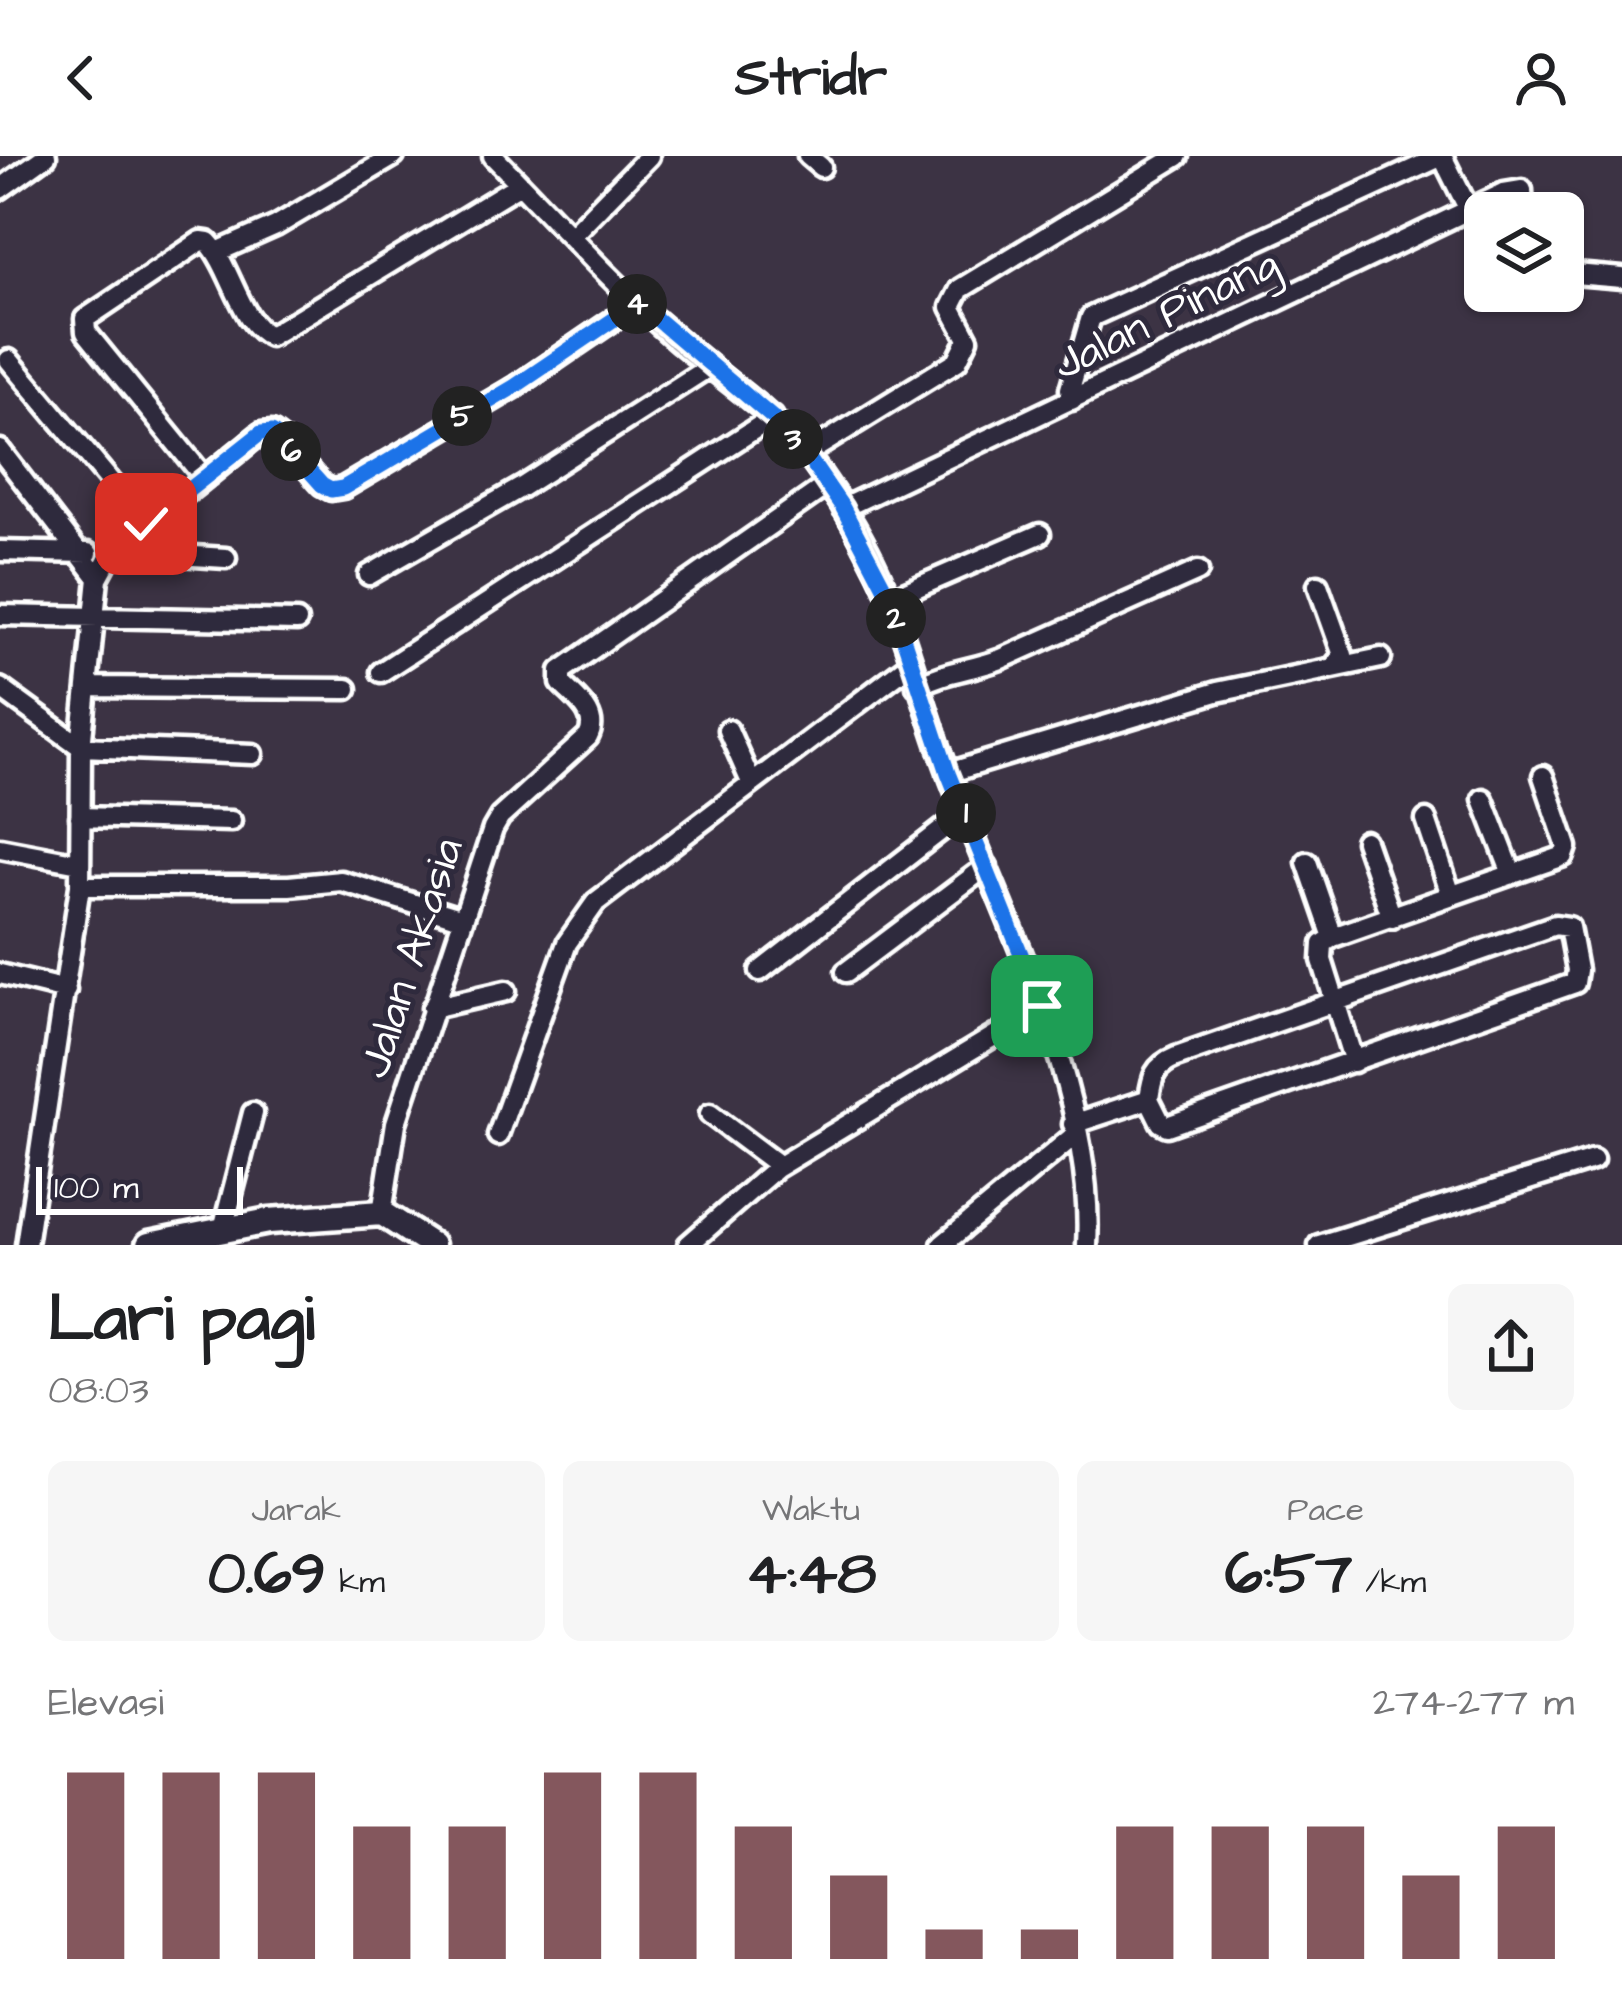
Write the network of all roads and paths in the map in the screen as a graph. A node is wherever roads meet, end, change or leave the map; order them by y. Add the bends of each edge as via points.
1 (46, 156) edge
2 (394, 156) edge
3 (493, 156) edge
4 (649, 156) edge
5 (1178, 156) edge
6 (1442, 156) edge
7 (520, 184) junction
8 (0, 189) edge
9 (1464, 200) edge
10 (1464, 212) edge
11 (572, 235) junction
12 (218, 252) junction
13 (1584, 275) edge
14 (1622, 278) edge
15 (638, 303) junction
16 (8, 360) dead end
17 (709, 367) junction
18 (1072, 400) junction
19 (773, 418) junction
20 (0, 450) edge
21 (806, 454) junction
22 (203, 476) junction
23 (827, 484) junction
24 (843, 508) junction
25 (146, 524) junction
26 (1040, 534) dead end
27 (0, 551) edge
28 (112, 552) junction
29 (82, 553) junction
30 (226, 558) dead end
31 (1198, 572) dead end
32 (369, 575) dead end
33 (98, 578) junction
34 (1318, 585) dead end
35 (890, 598) junction
36 (0, 615) edge
37 (95, 617) junction
38 (297, 621) dead end
39 (1381, 658) dead end
40 (910, 664) junction
41 (1335, 665) junction
42 (381, 672) dead end
43 (917, 686) junction
44 (89, 687) junction
45 (0, 688) edge
46 (347, 689) dead end
47 (728, 730) dead end
48 (81, 747) junction
49 (254, 754) dead end
50 (948, 773) junction
51 (1543, 776) dead end
52 (751, 782) junction
53 (1483, 799) dead end
54 (965, 812) junction
55 (80, 818) junction
56 (1426, 820) dead end
57 (231, 821) dead end
58 (1365, 841) dead end
59 (0, 848) edge
60 (1307, 862) dead end
61 (79, 863) junction
62 (986, 866) junction
63 (1512, 874) junction
64 (80, 886) junction
65 (1451, 896) junction
66 (460, 918) junction
67 (1392, 918) junction
68 (1333, 937) junction
69 (760, 971) dead end
70 (846, 972) dead end
71 (0, 974) edge
72 (66, 990) junction
73 (506, 992) dead end
74 (1334, 1001) junction
75 (1042, 1006) junction
76 (432, 1008) junction
77 (1354, 1062) junction
78 (1149, 1099) junction
79 (253, 1113) dead end
80 (710, 1114) dead end
81 (1074, 1129) junction
82 (498, 1135) dead end
83 (1593, 1160) dead end
84 (776, 1168) junction
85 (382, 1213) junction
86 (223, 1229) junction
87 (178, 1242) edge
88 (26, 1245) edge
89 (149, 1245) edge
90 (431, 1245) edge
91 (688, 1245) edge
92 (942, 1245) edge
93 (1087, 1245) edge
94 (1319, 1245) edge

1 - 8 street
2 - 12 street
3 - 7 street
4 - 11 street
5 - 21 street via 960,289 951,307 968,338 957,361
6 - 9 street
6 - 18 street via 1090,317
7 - 11 street
7 - 12 street via 271,336 255,327
10 - 18 street, Jalan Pinang
11 - 15 street
12 - 22 street via 208,242 190,245 82,325
13 - 14 street
15 - 17 street
15 - 22 street via 343,488 322,485 272,432 248,440
16 - 25 street
17 - 19 street
17 - 32 street
18 - 24 street, Jalan Pinang
19 - 21 street
19 - 42 street
20 - 29 street
21 - 23 street
22 - 25 street
23 - 24 street
23 - 66 street, Jalan Akasia via 561,671 592,728 500,817
24 - 35 street
25 - 28 street
26 - 35 street
27 - 29 street
28 - 29 street
28 - 30 street
28 - 33 street
29 - 33 street
31 - 43 street via 1001,659
33 - 37 street
34 - 41 street via 1342,655
35 - 40 street
36 - 37 street
37 - 38 street
37 - 44 street
39 - 41 street
40 - 43 street
40 - 52 street
41 - 50 street
43 - 50 street
44 - 46 street
44 - 48 street
45 - 48 street
47 - 52 street
48 - 49 street
48 - 55 street
50 - 54 street
51 - 63 street via 1567,851
52 - 82 street via 580,920
53 - 63 street
54 - 62 street
54 - 69 street
55 - 57 street
55 - 61 street
56 - 65 street
58 - 67 street
59 - 61 street
60 - 68 street
61 - 64 street
62 - 70 street
62 - 75 street
63 - 65 street
64 - 66 street via 341,881
64 - 72 street
65 - 67 street
66 - 76 street, Jalan Akasia
67 - 68 street
68 - 74 street via 1322,954
71 - 72 street
72 - 88 street
73 - 76 street
74 - 77 street
74 - 77 street via 1561,923 1572,936 1575,983
74 - 78 street via 1162,1063
75 - 81 street
75 - 84 street
76 - 85 street, Jalan Akasia via 396,1123
77 - 78 street via 1167,1126
78 - 81 street
79 - 86 street
80 - 84 street
81 - 92 street
81 - 93 street
83 - 94 street
84 - 91 street
85 - 86 main road
85 - 90 main road
86 - 87 main road
87 - 89 main road

